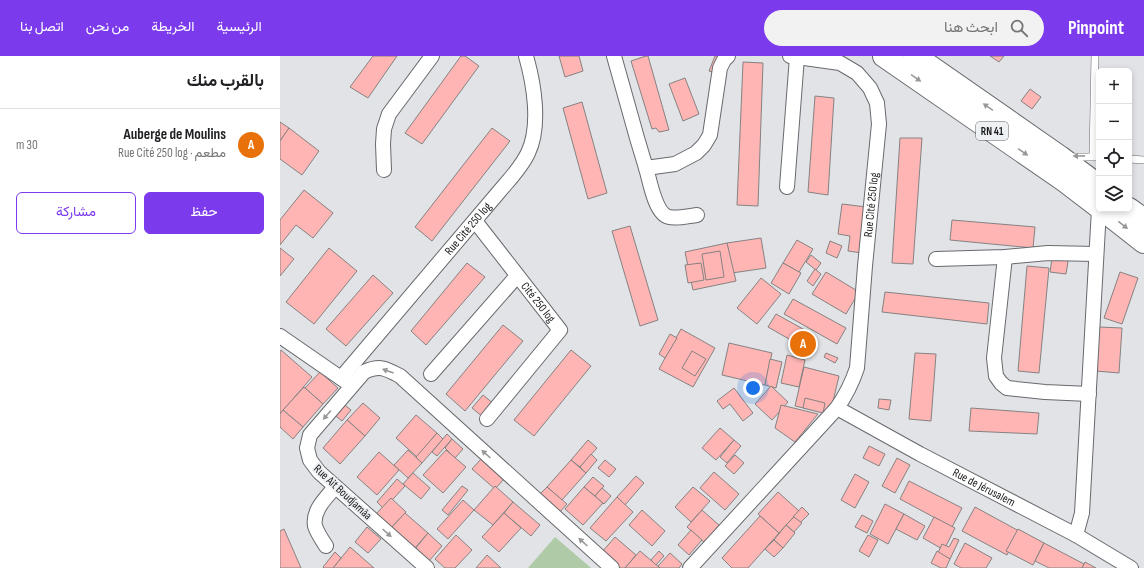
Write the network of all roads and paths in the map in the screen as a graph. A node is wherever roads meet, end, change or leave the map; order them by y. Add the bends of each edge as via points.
1 (432, 56) edge
2 (526, 56) edge
3 (614, 56) edge
4 (728, 56) edge
5 (790, 56) edge
6 (797, 56) edge
7 (884, 56) edge
8 (915, 56) edge
9 (1095, 56) edge
10 (1096, 156) edge
11 (1060, 157) junction
12 (1132, 159) edge
13 (1144, 160) edge
14 (646, 168) junction
15 (384, 170) dead end
16 (1096, 184) edge
17 (786, 186) dead end
18 (1096, 205) edge
19 (1132, 211) edge
20 (1100, 212) edge
21 (1105, 212) edge
22 (697, 215) dead end
23 (1144, 220) edge
24 (475, 221) junction
25 (1144, 242) edge
26 (1096, 254) junction
27 (1005, 257) junction
28 (936, 259) dead end
29 (517, 276) junction
30 (280, 336) edge
31 (432, 374) dead end
32 (347, 381) junction
33 (1089, 394) junction
34 (837, 408) junction
35 (487, 419) dead end
36 (335, 487) junction
37 (1076, 535) junction
38 (326, 546) dead end
39 (427, 568) edge
40 (612, 568) edge
41 (690, 568) edge
42 (1131, 568) edge

1 - 15 street via 389,114 384,129
2 - 24 street, Rue Cité 250 log via 534,101 533,139 528,154 516,172
3 - 14 street
4 - 14 street via 720,68 712,129 704,145 696,153 675,164
5 - 6 street, Rue Cité 250 log
6 - 17 street
6 - 34 street, Rue Cité 250 log via 840,63 857,73 870,88 877,103 879,124 857,368
7 -> 18 highway, RN 41
11 -> 8 highway, RN 41
9 - 10 lane
10 -> 11 lane
11 - 16 highway, RN 41
12 - 13 lane
14 - 22 street via 662,214 673,218
19 - 23 highway
20 - 26 street
21 -> 25 highway, RN 41
24 - 29 street, Cité 250 log
24 - 32 street, Rue Cité 250 log
26 - 27 street via 1048,253
26 - 33 street
27 - 28 street
27 - 33 street via 994,358 996,376 1007,388
29 - 31 street
29 - 35 street, Cité 250 log via 560,330
30 - 32 street
32 -> 36 street, Rue Ait Boudjamâa via 310,435 307,448 310,460
40 -> 32 street via 400,376 388,369 374,368
33 - 37 street via 1082,513
34 - 37 street, Rue de Jérusalem
34 - 41 street, Rue Cité 250 log
36 - 38 street via 319,506 315,516 315,526
36 -> 39 street, Rue Ait Boudjamâa
37 - 42 street, Rue de Jérusalem

